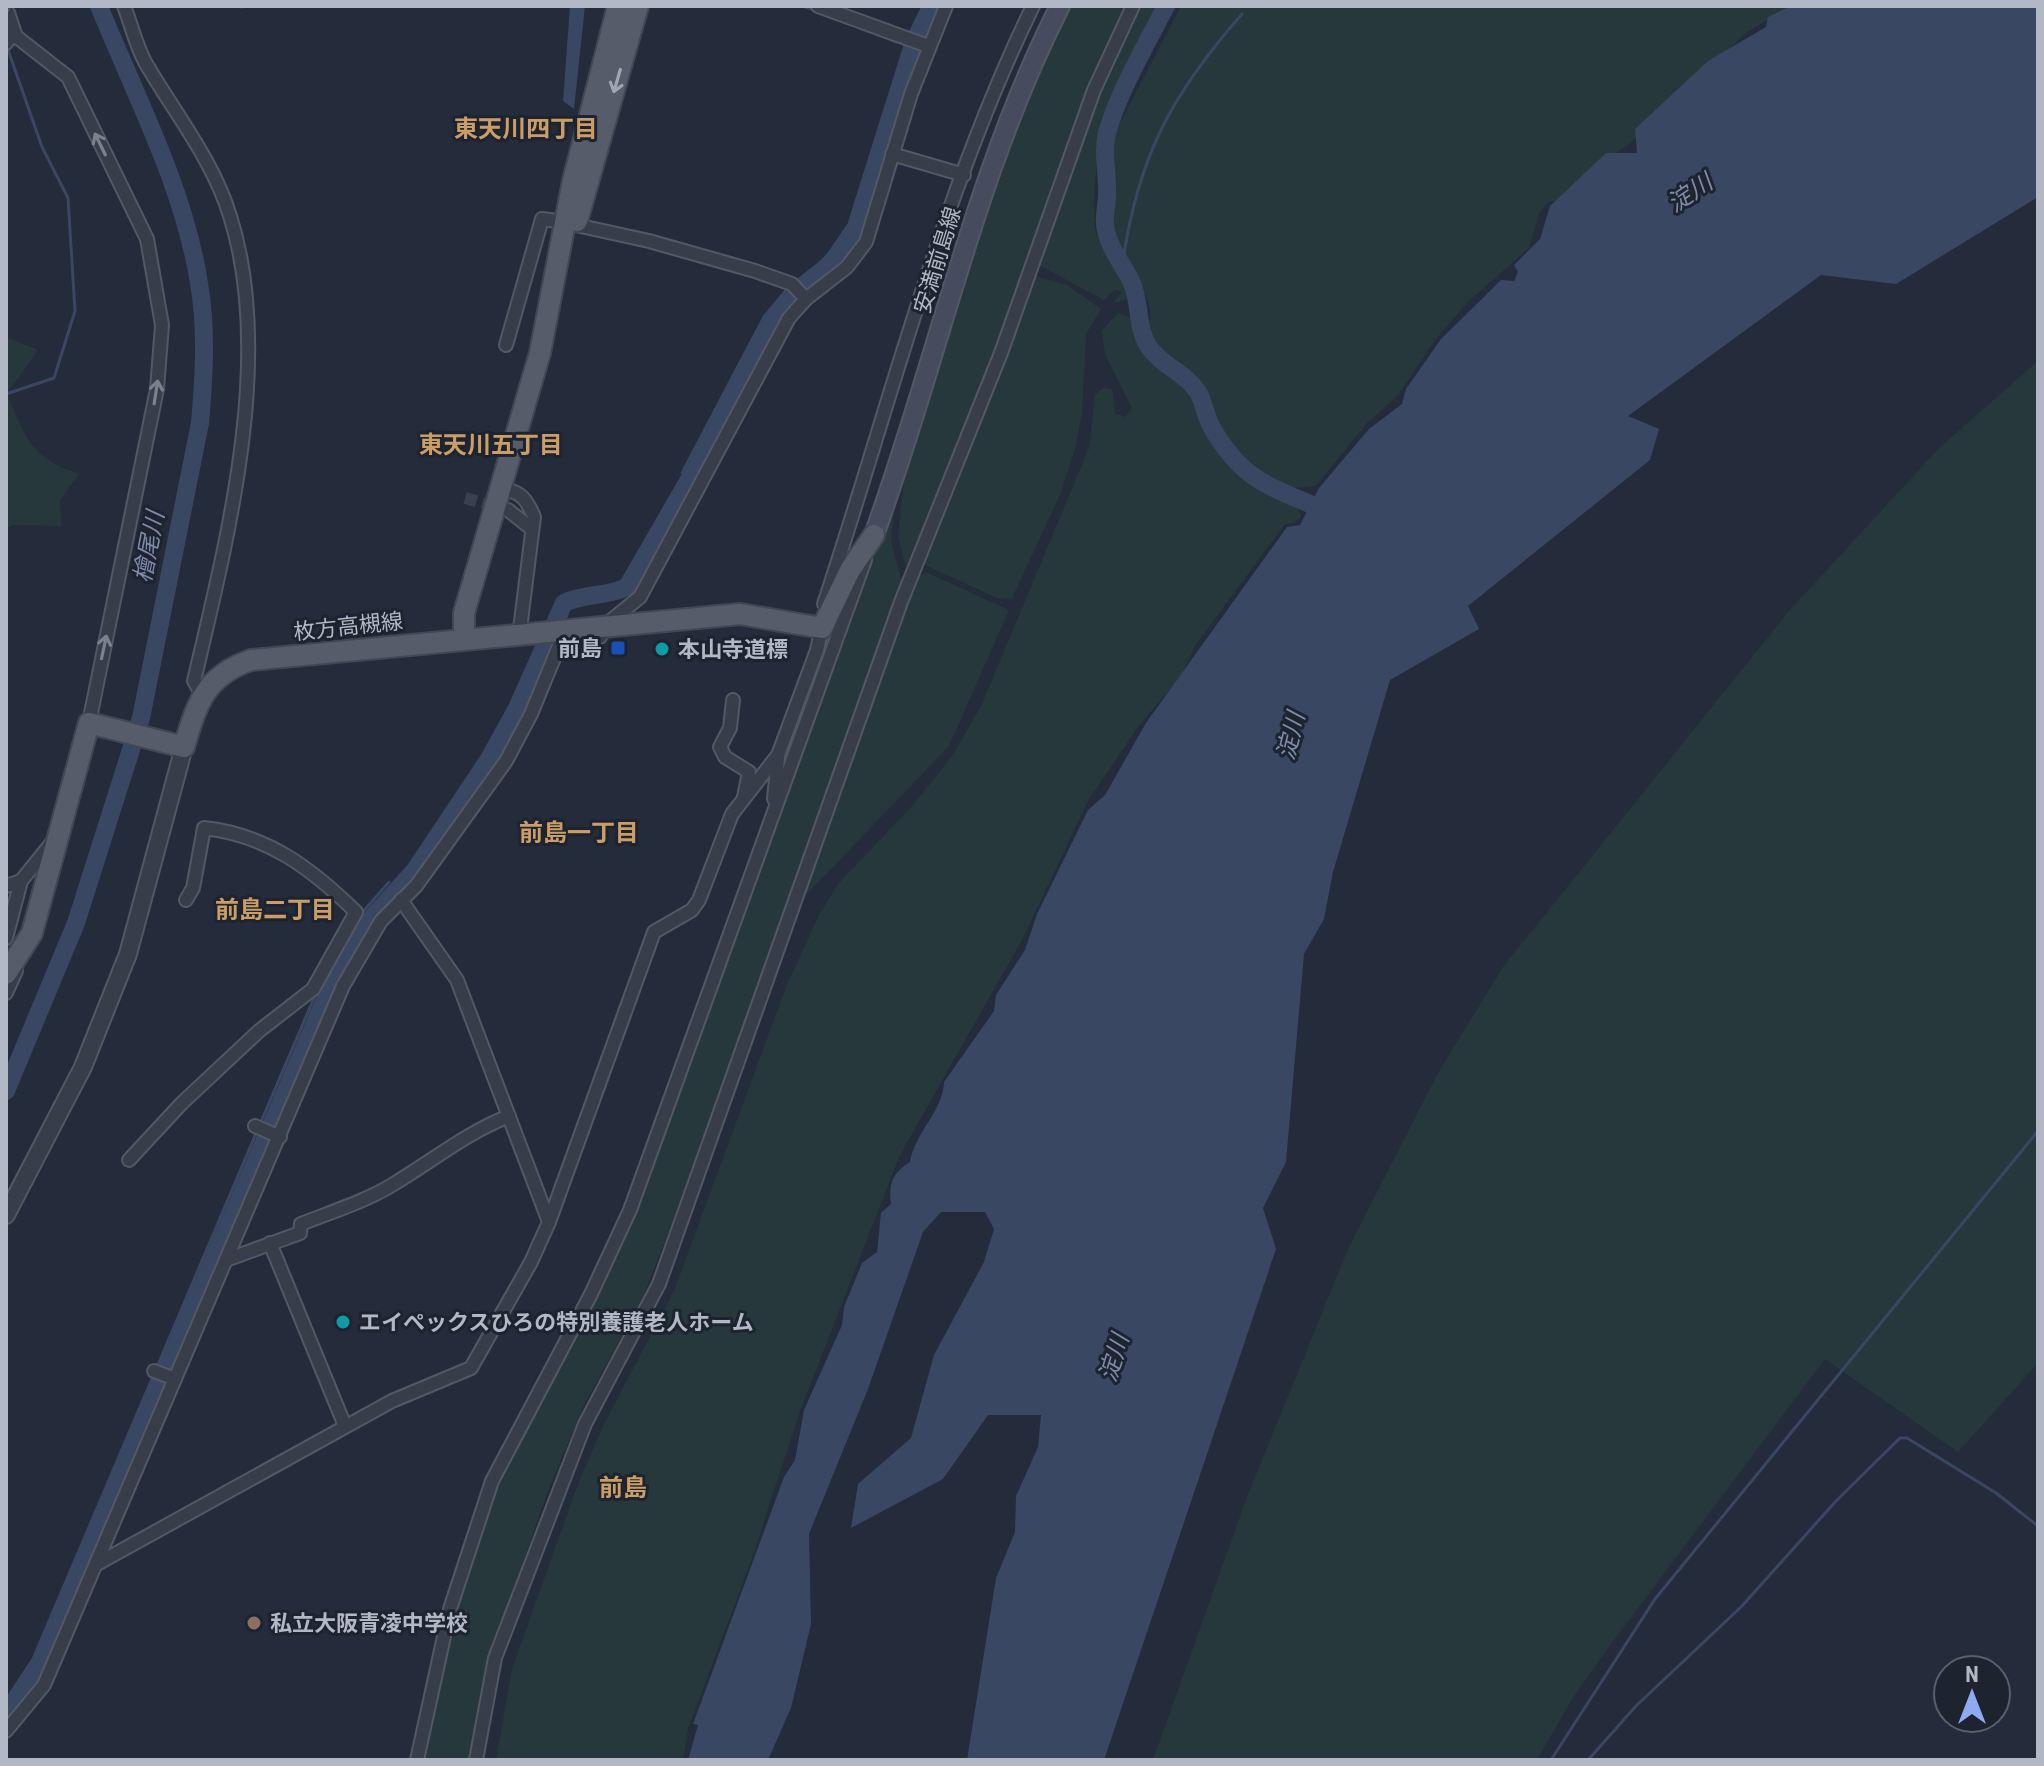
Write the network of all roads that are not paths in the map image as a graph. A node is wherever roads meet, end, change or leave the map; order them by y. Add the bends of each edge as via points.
1 (124, 6) edge
2 (618, 6) edge
3 (638, 6) edge
4 (818, 6) edge
5 (946, 6) edge
6 (1033, 6) edge
7 (1060, 6) edge
8 (1133, 6) edge
9 (6, 13) edge
10 (10, 38) edge
11 (928, 46) junction
12 (892, 154) junction
13 (964, 175) junction
14 (570, 224) junction
15 (806, 299) junction
16 (506, 345) dead end
17 (502, 489) junction
18 (508, 510) tunnel mouth
19 (532, 529) junction
20 (874, 535) junction
21 (603, 627) junction
22 (822, 628) junction
23 (522, 636) junction
24 (464, 638) junction
25 (555, 652) junction
26 (203, 696) junction
27 (733, 700) dead end
28 (98, 725) junction
29 (176, 745) junction
30 (778, 755) junction
31 (743, 800) junction
32 (775, 806) junction
33 (61, 833) junction
34 (21, 881) junction
35 (6, 886) edge
36 (186, 900) dead end
37 (401, 900) junction
38 (32, 933) junction
39 (344, 933) junction
40 (6, 938) edge
41 (364, 944) junction
42 (6, 974) edge
43 (6, 993) edge
44 (509, 1116) junction
45 (255, 1126) dead end
46 (280, 1137) junction
47 (129, 1160) dead end
48 (6, 1215) edge
49 (549, 1222) junction
50 (270, 1243) junction
51 (226, 1260) junction
52 (154, 1371) dead end
53 (175, 1379) junction
54 (345, 1426) junction
55 (97, 1564) junction
56 (6, 1731) edge
57 (417, 1760) edge
58 (476, 1760) edge

1 - 26 street via 143,59 206,162 230,214 246,285 247,398 194,681
2 - 14 main road
3 -> 14 main road
4 - 11 street
5 - 11 street
6 - 13 street
7 - 20 main road, 安満前島線 via 992,162
8 - 58 street via 1094,90 1001,353 901,602 659,1284 585,1424 495,1658
9 - 10 street
28 -> 10 street via 157,389 162,325 147,239 68,77
11 - 12 street
12 - 13 street
12 - 15 street via 866,242 847,267
13 - 22 street via 824,604
14 - 15 street via 649,241 792,284
14 - 16 street via 542,219
14 - 17 main road
15 - 21 street via 773,343 640,597
17 - 19 street via 515,490 527,500 534,517
17 - 24 main road via 464,613
18 - 19 street
19 - 23 street
20 - 22 main road
20 - 32 street
21 - 22 main road, 枚方高槻線 via 740,614
21 - 23 main road, 枚方高槻線
21 - 25 street via 596,639 566,643
22 - 30 street
23 - 24 main road, 枚方高槻線
23 - 25 street
24 - 26 main road, 枚方高槻線 via 251,660 227,669
25 - 37 street via 506,761
26 - 29 main road, 枚方高槻線
27 - 31 street via 730,728 720,747 725,757 749,772
28 - 29 main road
28 - 33 main road
29 - 48 street via 128,954 83,1067
30 - 31 street
30 - 32 street
31 - 49 street via 725,827 699,900 692,910 654,932
32 - 57 street via 618,1237 492,1481 450,1609
33 - 34 street
33 - 38 main road
34 - 35 street
34 - 40 street
36 - 39 street via 201,851 200,833 213,829 282,852 317,874 356,912
37 - 41 street
37 - 44 street via 457,980
38 - 42 main road
38 - 43 street
39 - 41 street
39 - 47 street via 313,989 259,1031
41 - 46 street
44 - 49 street
44 - 50 street via 464,1137 393,1185
45 - 46 street
46 - 51 street
49 - 54 street via 471,1368
50 - 51 street
50 - 54 street
51 - 53 street
52 - 53 street
53 - 55 street
54 - 55 street
55 - 56 street via 44,1685

